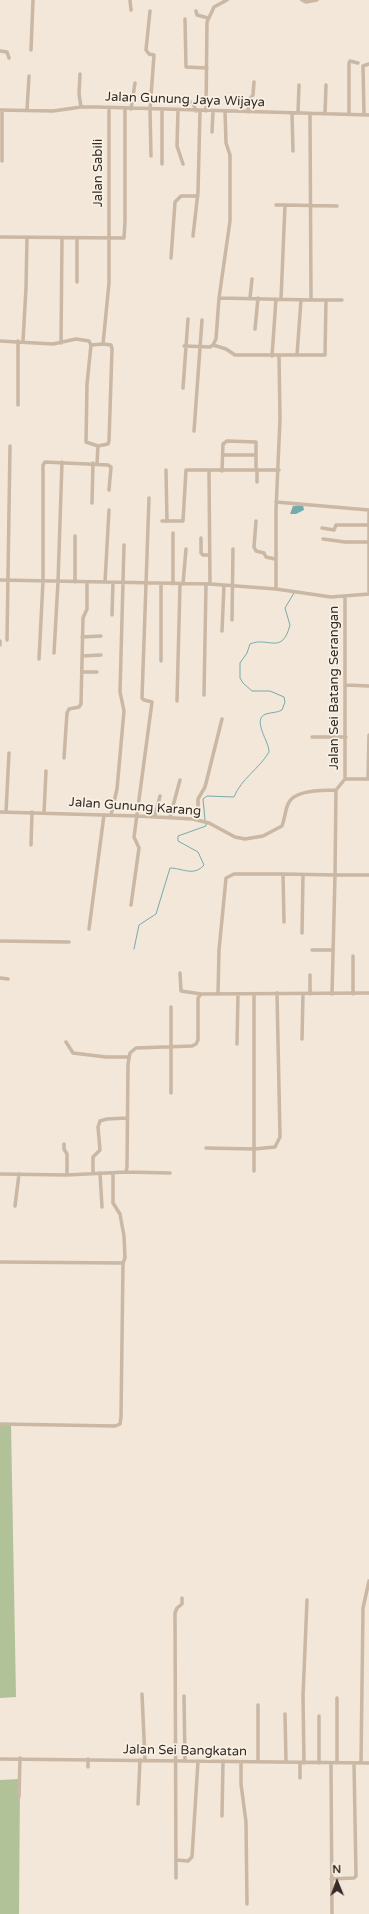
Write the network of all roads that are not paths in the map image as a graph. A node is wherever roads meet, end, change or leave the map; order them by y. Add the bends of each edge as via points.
1 (32, 0) edge
2 (130, 0) edge
3 (227, 0) edge
4 (302, 0) edge
5 (317, 0) edge
6 (131, 10) dead end
7 (150, 11) dead end
8 (196, 11) dead end
9 (209, 16) junction
10 (185, 19) dead end
11 (31, 50) dead end
12 (0, 51) edge
13 (10, 58) dead end
14 (358, 63) dead end
15 (369, 64) edge
16 (207, 68) junction
17 (80, 74) dead end
18 (29, 76) dead end
19 (254, 82) dead end
20 (135, 83) dead end
21 (299, 84) dead end
22 (326, 85) dead end
23 (188, 101) dead end
24 (81, 107) junction
25 (109, 108) junction
26 (125, 109) junction
27 (132, 109) junction
28 (1, 110) edge
29 (27, 110) junction
30 (150, 110) junction
31 (162, 110) junction
32 (178, 110) junction
33 (198, 111) junction
34 (206, 111) junction
35 (213, 111) junction
36 (225, 112) junction
37 (248, 112) junction
38 (292, 113) junction
39 (298, 113) junction
40 (310, 113) junction
41 (326, 114) junction
42 (349, 114) junction
43 (364, 115) junction
44 (369, 115) edge
45 (212, 132) dead end
46 (293, 151) dead end
47 (151, 156) dead end
48 (2, 161) dead end
49 (162, 164) dead end
50 (183, 164) dead end
51 (198, 196) junction
52 (276, 205) dead end
53 (285, 205) junction
54 (311, 206) junction
55 (337, 206) dead end
56 (193, 236) dead end
57 (0, 237) edge
58 (27, 237) junction
59 (62, 238) junction
60 (77, 238) junction
61 (108, 239) junction
62 (171, 258) dead end
63 (252, 279) dead end
64 (77, 282) dead end
65 (220, 298) junction
66 (250, 298) junction
67 (258, 298) junction
68 (276, 299) junction
69 (281, 299) junction
70 (301, 300) junction
71 (312, 300) junction
72 (326, 300) junction
73 (342, 300) dead end
74 (188, 320) dead end
75 (202, 320) dead end
76 (255, 329) dead end
77 (0, 341) edge
78 (18, 341) junction
79 (23, 341) junction
80 (60, 343) junction
81 (103, 344) junction
82 (91, 345) junction
83 (213, 345) junction
84 (185, 346) junction
85 (199, 346) junction
86 (279, 355) junction
87 (297, 355) junction
88 (272, 356) junction
89 (183, 388) dead end
90 (18, 405) dead end
91 (194, 431) dead end
92 (10, 446) dead end
93 (98, 446) junction
94 (222, 455) junction
95 (256, 455) junction
96 (62, 462) junction
97 (95, 463) junction
98 (166, 470) dead end
99 (256, 470) junction
100 (279, 470) junction
101 (209, 471) junction
102 (222, 471) junction
103 (257, 482) dead end
104 (109, 490) dead end
105 (149, 498) dead end
106 (276, 502) junction
107 (92, 503) dead end
108 (109, 510) dead end
109 (369, 510) edge
110 (256, 521) dead end
111 (368, 526) edge
112 (322, 528) dead end
113 (334, 530) junction
114 (173, 532) dead end
115 (334, 534) dead end
116 (75, 536) dead end
117 (201, 538) dead end
118 (323, 539) dead end
119 (368, 542) edge
120 (124, 545) dead end
121 (186, 549) dead end
122 (233, 549) dead end
123 (210, 555) junction
124 (275, 559) junction
125 (0, 580) edge
126 (8, 581) junction
127 (43, 581) junction
128 (58, 582) junction
129 (75, 582) junction
130 (87, 582) junction
131 (105, 582) junction
132 (113, 582) junction
133 (123, 582) junction
134 (146, 583) junction
135 (161, 584) junction
136 (173, 584) junction
137 (181, 584) junction
138 (208, 584) junction
139 (224, 585) junction
140 (233, 586) junction
141 (276, 589) junction
142 (369, 592) edge
143 (345, 596) junction
144 (112, 615) dead end
145 (232, 620) dead end
146 (222, 631) dead end
147 (101, 636) dead end
148 (82, 637) junction
149 (7, 640) dead end
150 (0, 641) edge
151 (0, 645) edge
152 (54, 653) dead end
153 (82, 656) junction
154 (101, 656) dead end
155 (39, 659) dead end
156 (161, 661) dead end
157 (82, 672) junction
158 (97, 672) dead end
159 (346, 685) junction
160 (369, 686) edge
161 (204, 695) dead end
162 (177, 701) dead end
163 (222, 719) dead end
164 (369, 735) edge
165 (312, 737) dead end
166 (346, 737) junction
167 (9, 753) dead end
168 (64, 758) dead end
169 (46, 772) dead end
170 (345, 779) junction
171 (369, 779) edge
172 (180, 780) dead end
173 (336, 790) junction
174 (160, 796) dead end
175 (0, 812) edge
176 (6, 812) junction
177 (32, 812) junction
178 (44, 812) junction
179 (104, 815) junction
180 (111, 815) junction
181 (137, 816) junction
182 (155, 816) junction
183 (170, 817) junction
184 (198, 820) junction
185 (31, 845) dead end
186 (283, 874) junction
187 (303, 875) junction
188 (335, 875) junction
189 (369, 875) edge
190 (131, 905) dead end
191 (284, 922) dead end
192 (89, 929) dead end
193 (302, 933) dead end
194 (0, 941) edge
195 (69, 942) dead end
196 (312, 950) dead end
197 (332, 950) junction
198 (353, 956) dead end
199 (180, 973) dead end
200 (310, 975) dead end
201 (0, 978) edge
202 (8, 979) dead end
203 (278, 993) junction
204 (201, 994) junction
205 (218, 994) junction
206 (238, 994) junction
207 (254, 994) junction
208 (303, 994) junction
209 (310, 994) junction
210 (332, 994) junction
211 (353, 994) junction
212 (369, 994) edge
213 (171, 1007) dead end
214 (302, 1039) dead end
215 (66, 1042) dead end
216 (237, 1044) dead end
217 (170, 1046) junction
218 (129, 1057) junction
219 (171, 1093) dead end
220 (127, 1118) junction
221 (64, 1144) dead end
222 (206, 1148) dead end
223 (254, 1149) junction
224 (254, 1170) dead end
225 (126, 1172) junction
226 (100, 1173) junction
227 (113, 1173) junction
228 (170, 1173) dead end
229 (0, 1174) edge
230 (19, 1174) junction
231 (92, 1174) junction
232 (67, 1175) junction
233 (15, 1206) dead end
234 (102, 1207) dead end
235 (0, 1262) edge
236 (123, 1263) junction
237 (0, 1424) edge
238 (369, 1581) edge
239 (182, 1598) dead end
240 (307, 1600) dead end
241 (142, 1694) dead end
242 (184, 1696) dead end
243 (337, 1698) dead end
244 (258, 1705) dead end
245 (285, 1714) dead end
246 (319, 1716) dead end
247 (20, 1758) junction
248 (0, 1759) edge
249 (88, 1760) junction
250 (143, 1760) junction
251 (176, 1761) junction
252 (185, 1761) junction
253 (198, 1761) junction
254 (223, 1761) junction
255 (242, 1762) junction
256 (258, 1762) junction
257 (286, 1762) junction
258 (361, 1762) junction
259 (302, 1763) junction
260 (319, 1763) junction
261 (331, 1763) junction
262 (337, 1763) junction
263 (354, 1763) junction
264 (369, 1763) edge
265 (88, 1767) dead end
266 (300, 1778) dead end
267 (19, 1796) dead end
268 (138, 1804) dead end
269 (222, 1816) dead end
270 (176, 1860) junction
271 (176, 1878) dead end
272 (331, 1879) junction
273 (247, 1904) dead end
274 (332, 1914) edge

1 - 11 street
2 - 6 street
3 - 9 street via 214,7
4 - 5 street
7 - 30 street via 146,50 154,55
8 - 9 street via 197,15
9 - 16 street
10 - 16 street via 186,67
12 - 13 street via 7,52
14 - 42 street via 349,63
15 - 43 street via 363,66
16 - 34 street
17 - 24 street
18 - 29 street
19 - 37 street
20 - 27 street
21 - 39 street
22 - 41 street
23 - 33 street via 193,103
24 - 25 street, Jalan Gunung Jaya Wijaya
24 - 29 street, Jalan Gunung Jaya Wijaya via 53,111
25 - 26 street, Jalan Gunung Jaya Wijaya
25 - 61 street, Jalan Sabili
26 - 27 street, Jalan Gunung Jaya Wijaya
26 - 61 street via 125,236 122,239
27 - 30 street, Jalan Gunung Jaya Wijaya
28 - 29 street, Jalan Gunung Jaya Wijaya
28 - 48 street
30 - 31 street, Jalan Gunung Jaya Wijaya
30 - 47 street
31 - 32 street, Jalan Gunung Jaya Wijaya
31 - 49 street
32 - 33 street, Jalan Gunung Jaya Wijaya
32 - 50 street via 177,146
33 - 34 street, Jalan Gunung Jaya Wijaya
33 - 51 street
34 - 35 street, Jalan Gunung Jaya Wijaya
35 - 36 street, Jalan Gunung Jaya Wijaya
35 - 45 street
36 - 37 street, Jalan Gunung Jaya Wijaya
36 - 65 street via 226,144 230,155 230,221
37 - 38 street, Jalan Gunung Jaya Wijaya
38 - 39 street, Jalan Gunung Jaya Wijaya
38 - 46 street
39 - 40 street, Jalan Gunung Jaya Wijaya
40 - 41 street, Jalan Gunung Jaya Wijaya
40 - 54 street
41 - 42 street, Jalan Gunung Jaya Wijaya
42 - 43 street, Jalan Gunung Jaya Wijaya
43 - 44 street, Jalan Gunung Jaya Wijaya
51 - 56 street
51 - 62 street via 181,196 175,202
52 - 53 street
53 - 54 street
53 - 69 street
54 - 55 street
54 - 71 street
57 - 58 street
58 - 59 street
58 - 79 street
59 - 60 street
59 - 80 street
60 - 61 street
60 - 64 street
61 - 81 street, Jalan Sabili via 109,283
63 - 66 street
65 - 66 street
65 - 83 street via 216,339
66 - 67 street
67 - 68 street
67 - 76 street
68 - 69 street
68 - 88 street
69 - 70 street
70 - 71 street
70 - 87 street
71 - 72 street
72 - 73 street
72 - 87 street via 325,355
74 - 84 street
75 - 85 street
77 - 78 street
78 - 79 street
78 - 90 street
79 - 80 street
80 - 82 street via 82,340 89,341
81 - 82 street
81 - 93 street via 111,345 112,349 109,440 107,445
82 - 93 street via 86,441
83 - 85 street
83 - 88 street via 235,355
84 - 85 street
84 - 89 street
85 - 91 street
86 - 87 street
86 - 88 street
86 - 100 street
92 - 126 street
93 - 97 street
94 - 95 street
94 - 95 street via 223,444 227,441 255,441
94 - 102 street
95 - 99 street
96 - 97 street
96 - 127 street via 43,464
96 - 128 street
97 - 104 street via 111,467
97 - 107 street
98 - 101 street via 164,521 183,521 186,470
99 - 100 street
99 - 102 street
99 - 103 street
100 - 106 street
101 - 102 street
101 - 123 street
105 - 134 street
106 - 109 street
106 - 124 street
108 - 131 street
109 - 111 street
110 - 124 street via 254,547 266,557
111 - 113 street via 336,525
111 - 119 street
112 - 113 street
113 - 115 street
114 - 136 street
116 - 129 street
117 - 123 street via 201,552
118 - 119 street
119 - 142 street
120 - 133 street
121 - 137 street
122 - 140 street
123 - 138 street
124 - 141 street
125 - 126 street
126 - 127 street
126 - 149 street
127 - 128 street
127 - 155 street
128 - 129 street
128 - 152 street
129 - 130 street
130 - 131 street
130 - 148 street via 87,609 83,618
131 - 132 street
132 - 133 street
132 - 144 street
133 - 134 street
133 - 180 street via 120,692 124,711 117,789
134 - 135 street
134 - 181 street via 142,698 152,702
135 - 136 street
135 - 156 street
136 - 137 street
137 - 138 street
137 - 162 street
138 - 139 street
138 - 161 street
139 - 140 street
139 - 146 street
140 - 141 street
140 - 145 street
141 - 143 street via 322,596
142 - 143 street
143 - 159 street, Jalan Sei Batang Serangan
147 - 148 street
148 - 153 street
150 - 151 street
153 - 154 street
153 - 157 street
157 - 158 street
157 - 168 street via 81,704 69,709 67,713
159 - 160 street
159 - 166 street, Jalan Sei Batang Serangan
163 - 184 street via 205,786 198,798
164 - 171 street
165 - 166 street
166 - 170 street, Jalan Sei Batang Serangan
167 - 176 street
169 - 178 street
170 - 171 street
170 - 173 street
172 - 183 street
173 - 184 street, Jalan Gunung Karang via 293,797 288,804 282,826 257,838 235,837
173 - 188 street
174 - 182 street
175 - 176 street, Jalan Gunung Karang
176 - 177 street, Jalan Gunung Karang
177 - 178 street, Jalan Gunung Karang
177 - 185 street
178 - 179 street, Jalan Gunung Karang
179 - 180 street, Jalan Gunung Karang
179 - 192 street
180 - 181 street, Jalan Gunung Karang
181 - 182 street, Jalan Gunung Karang
181 - 190 street via 134,837 139,848
182 - 183 street, Jalan Gunung Karang
183 - 184 street, Jalan Gunung Karang
186 - 187 street
186 - 191 street
186 - 205 street via 234,874 226,878 218,950
187 - 188 street
187 - 193 street
188 - 189 street
188 - 197 street
194 - 195 street
196 - 197 street
197 - 210 street
198 - 211 street
199 - 204 street via 182,992
200 - 209 street
201 - 202 street
203 - 207 street
203 - 208 street
203 - 223 street via 280,1137 275,1147
204 - 205 street
204 - 217 street via 198,998 197,1042 192,1046
205 - 206 street
206 - 207 street
206 - 216 street
207 - 223 street
208 - 209 street
208 - 214 street
209 - 210 street
210 - 211 street
211 - 212 street
213 - 217 street
215 - 218 street via 73,1053
217 - 218 street via 136,1048
217 - 219 street
218 - 220 street
220 - 225 street
220 - 231 street via 100,1121 100,1150 93,1157
221 - 232 street via 67,1154
222 - 223 street
223 - 224 street
225 - 227 street
225 - 228 street
226 - 227 street
226 - 231 street
226 - 234 street
227 - 236 street via 113,1203 120,1214 124,1236
229 - 230 street
230 - 232 street
230 - 233 street
231 - 232 street
235 - 236 street
236 - 237 street via 120,1424
238 - 258 street via 363,1608
239 - 251 street via 182,1604 175,1613
240 - 259 street
241 - 250 street
242 - 252 street
243 - 262 street
244 - 256 street
245 - 257 street
246 - 260 street
247 - 248 street, Jalan Sei Bangkatan
247 - 249 street, Jalan Sei Bangkatan
247 - 267 street
249 - 250 street, Jalan Sei Bangkatan
249 - 265 street
250 - 251 street, Jalan Sei Bangkatan
250 - 268 street
251 - 252 street, Jalan Sei Bangkatan
251 - 270 street
252 - 253 street, Jalan Sei Bangkatan
253 - 254 street, Jalan Sei Bangkatan
253 - 270 street via 192,1857 188,1861
254 - 255 street, Jalan Sei Bangkatan
254 - 269 street
255 - 256 street, Jalan Sei Bangkatan
255 - 273 street
256 - 257 street, Jalan Sei Bangkatan
257 - 259 street, Jalan Sei Bangkatan
258 - 263 street, Jalan Sei Bangkatan
258 - 264 street, Jalan Sei Bangkatan
259 - 260 street, Jalan Sei Bangkatan
259 - 266 street
260 - 261 street, Jalan Sei Bangkatan
261 - 262 street, Jalan Sei Bangkatan
261 - 272 street
262 - 263 street, Jalan Sei Bangkatan
263 - 272 street via 356,1876
270 - 271 street
272 - 274 street

